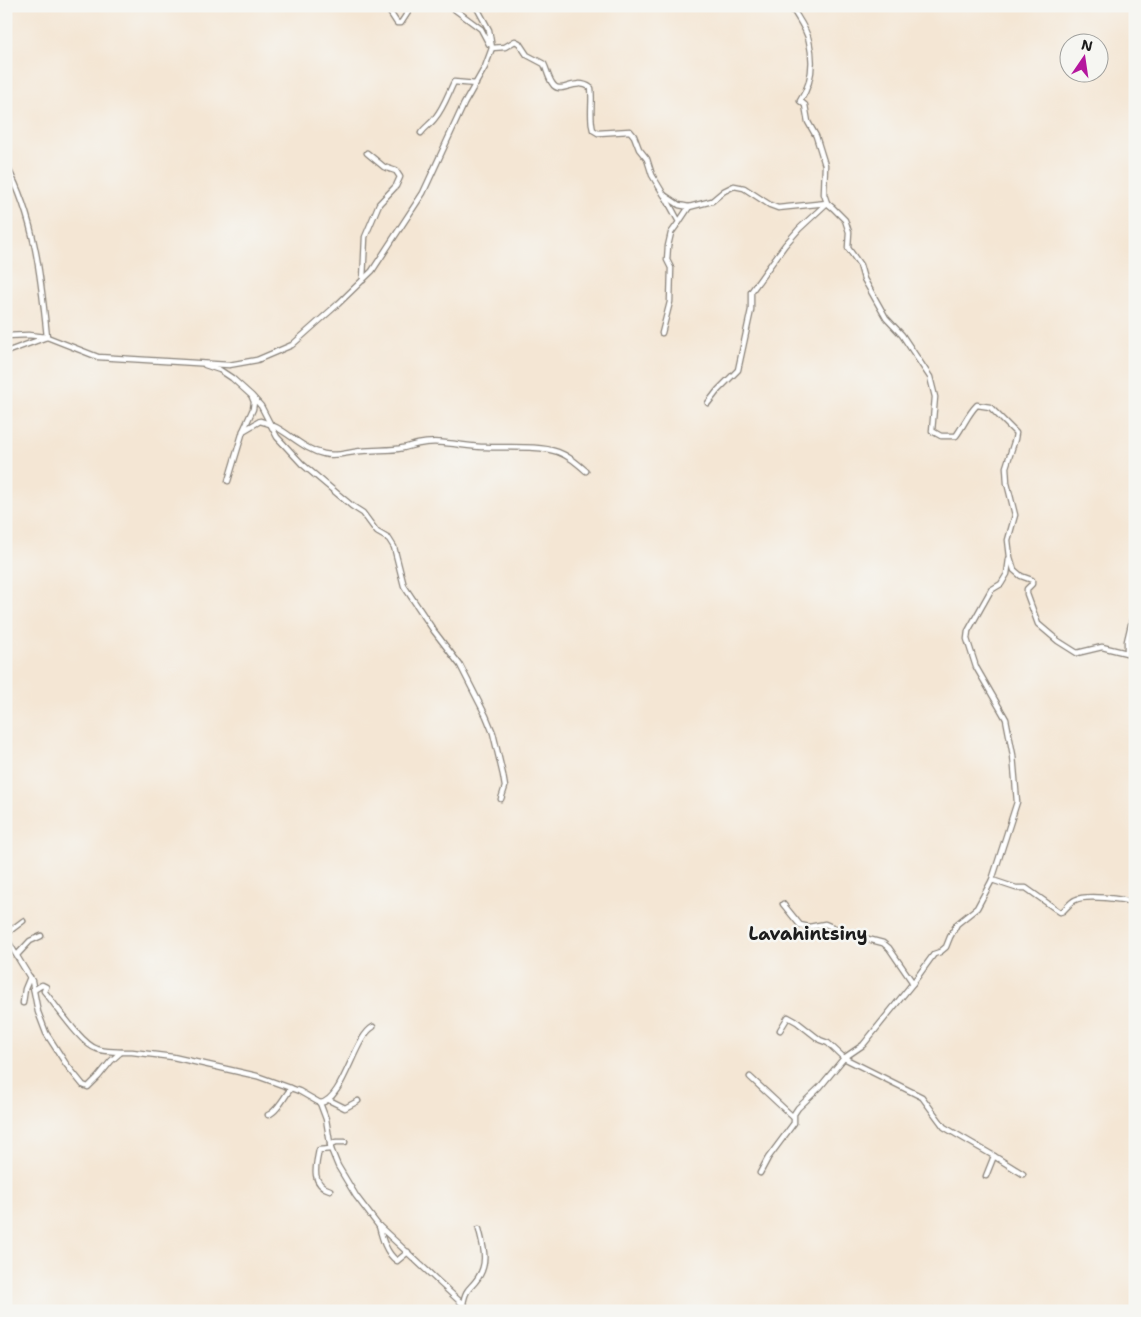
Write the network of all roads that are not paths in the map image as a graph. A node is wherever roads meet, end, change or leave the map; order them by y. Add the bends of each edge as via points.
1 (386, 6) edge
2 (412, 6) edge
3 (450, 6) edge
4 (476, 6) edge
5 (791, 6) edge
6 (492, 48) junction
7 (476, 84) junction
8 (421, 133) dead end
9 (366, 153) dead end
10 (6, 165) edge
11 (664, 195) junction
12 (826, 203) junction
13 (689, 207) junction
14 (679, 222) junction
15 (363, 280) junction
16 (662, 333) dead end
17 (6, 336) edge
18 (47, 337) junction
19 (6, 352) edge
20 (199, 363) junction
21 (229, 365) junction
22 (232, 378) junction
23 (252, 396) junction
24 (708, 403) dead end
25 (270, 423) junction
26 (243, 431) junction
27 (586, 471) dead end
28 (228, 481) dead end
29 (1010, 557) junction
30 (1135, 620) edge
31 (1128, 653) junction
32 (1135, 655) edge
33 (501, 799) dead end
34 (992, 880) junction
35 (1135, 903) edge
36 (783, 904) dead end
37 (23, 921) dead end
38 (41, 936) dead end
39 (6, 937) edge
40 (8, 945) edge
41 (17, 956) junction
42 (30, 977) junction
43 (913, 983) junction
44 (34, 990) junction
45 (23, 1003) dead end
46 (373, 1027) dead end
47 (780, 1030) dead end
48 (121, 1052) junction
49 (844, 1058) junction
50 (750, 1076) dead end
51 (291, 1088) junction
52 (329, 1100) junction
53 (358, 1101) dead end
54 (320, 1103) junction
55 (268, 1115) dead end
56 (793, 1117) junction
57 (345, 1142) dead end
58 (331, 1147) junction
59 (994, 1156) junction
60 (760, 1173) dead end
61 (1023, 1174) dead end
62 (986, 1176) dead end
63 (330, 1190) dead end
64 (378, 1224) junction
65 (479, 1229) dead end
66 (408, 1252) junction
67 (463, 1304) junction
68 (470, 1311) edge

1 - 2 street via 397,23 401,23
3 - 6 street via 481,29
4 - 6 street via 489,30
5 - 12 street via 809,40 812,65 806,91 800,101 805,105 808,122 825,165
6 - 7 street
6 - 11 street via 505,47 515,41 527,55 544,64 557,88 576,83 591,88 590,120 593,130 598,133 630,131
7 - 8 street via 454,82 434,120
7 - 15 street via 423,193
9 - 15 street via 384,167 396,170 400,177 379,204 365,237
10 - 18 street via 29,219
11 - 13 street via 679,205
11 - 14 street
12 - 13 street via 778,208 744,188 734,186 712,201
12 - 24 street via 785,245 751,292 751,310 738,370
12 - 29 street via 845,220 849,232 848,248 860,265 864,279 886,318 902,335 930,377 935,397 932,431 941,436 956,436 977,405 990,407 1016,433 1006,467 1015,515 1008,540
13 - 14 street
14 - 16 street via 671,232 668,246 670,302
15 - 21 street via 292,345 257,360
17 - 18 street
18 - 19 street
18 - 20 street via 98,357
20 - 21 street
20 - 22 street
21 - 22 street via 228,373
22 - 23 street
23 - 25 street
23 - 26 street via 254,409
25 - 26 street via 260,421
25 - 27 street via 323,454 402,449 436,442 485,448 544,448 565,455
25 - 33 street via 277,437 302,464 363,514 377,532 389,539 404,586 460,665 486,716 503,774 505,787
26 - 28 street
29 - 31 street via 1014,570 1032,580 1027,594 1038,624 1058,641 1077,653 1102,647
29 - 34 street via 1007,574 1001,584 991,590 967,639 976,667 1006,719 1013,755 1017,802
30 - 31 street via 1132,620 1130,628
31 - 32 street
34 - 35 street via 1026,888 1060,912 1075,900 1097,897
34 - 43 street via 977,908 957,924 946,948 934,954
36 - 43 street via 800,925 825,924 883,943
37 - 39 street
38 - 41 street via 30,941
39 - 40 street
40 - 41 street
41 - 42 street
42 - 44 street
42 - 45 street via 24,989
43 - 49 street via 863,1045
44 - 48 street via 42,985 46,987 44,990 95,1049
44 - 48 street via 46,1033 83,1085 88,1087
46 - 52 street
47 - 49 street via 788,1017 828,1043
48 - 51 street via 174,1057 257,1076
49 - 56 street
49 - 59 street via 922,1097 944,1127
50 - 56 street
51 - 54 street
51 - 55 street via 275,1111
52 - 53 street via 345,1108
52 - 54 street
54 - 58 street
56 - 60 street via 794,1123
57 - 58 street via 336,1142
58 - 63 street via 320,1150 315,1171 318,1183
58 - 64 street via 356,1196
59 - 61 street
59 - 62 street
64 - 66 street
64 - 66 street via 392,1257 397,1261
65 - 67 street via 485,1261 479,1277 465,1293
66 - 67 street
67 - 68 street

